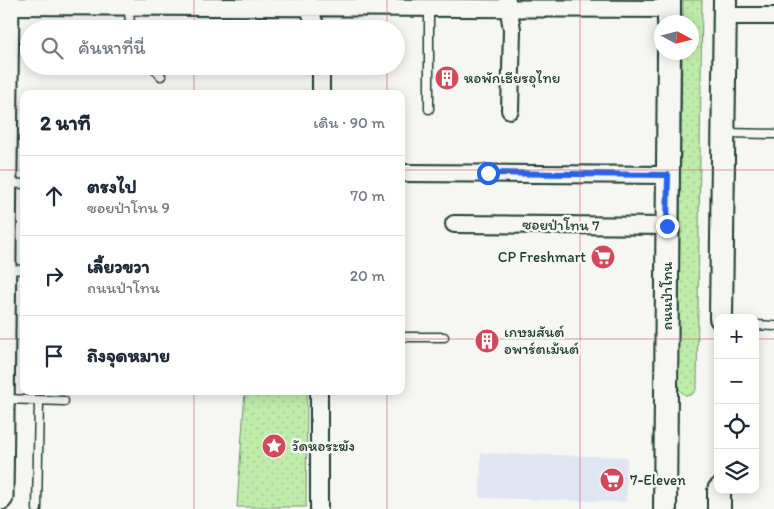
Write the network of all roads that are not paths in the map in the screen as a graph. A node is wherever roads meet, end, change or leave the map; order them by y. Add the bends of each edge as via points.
1 (5, 3) edge
2 (309, 4) edge
3 (329, 4) edge
4 (508, 4) edge
5 (129, 6) junction
6 (429, 8) junction
7 (725, 8) edge
8 (669, 11) edge
9 (774, 16) edge
10 (130, 20) edge
11 (314, 20) edge
12 (326, 20) edge
13 (669, 60) edge
14 (321, 75) edge
15 (321, 90) edge
16 (429, 109) dead end
17 (510, 110) dead end
18 (723, 133) junction
19 (774, 134) edge
20 (405, 173) edge
21 (668, 175) junction
22 (14, 183) edge
23 (454, 224) dead end
24 (667, 226) junction
25 (13, 269) edge
26 (721, 314) edge
27 (759, 326) edge
28 (774, 326) edge
29 (405, 337) edge
30 (444, 338) dead end
31 (319, 395) edge
32 (1, 399) edge
33 (39, 400) junction
34 (64, 401) dead end
35 (719, 494) edge
36 (0, 497) edge
37 (37, 509) edge
38 (319, 509) edge
39 (665, 509) edge
40 (719, 509) edge

1 - 5 street
1 - 22 main road
2 - 3 street
2 - 5 street
2 - 11 street
3 - 6 street
3 - 12 street
4 - 6 street
4 - 8 street
4 - 17 street via 512,30
5 - 10 lane
6 - 16 lane
7 - 9 street
7 - 18 street
13 - 21 street, ถนนป่าโทน
14 - 15 street
18 - 19 lane
18 - 26 street
20 - 21 street
21 - 24 street, ถนนป่าโทน
22 - 25 main road
23 - 24 street, ซอยป่าโทน 7
24 - 39 street, ถนนป่าโทน
25 - 32 main road
27 - 28 lane
29 - 30 lane
31 - 38 street
32 - 33 lane
32 - 36 main road
33 - 34 lane
33 - 37 lane
35 - 40 street

